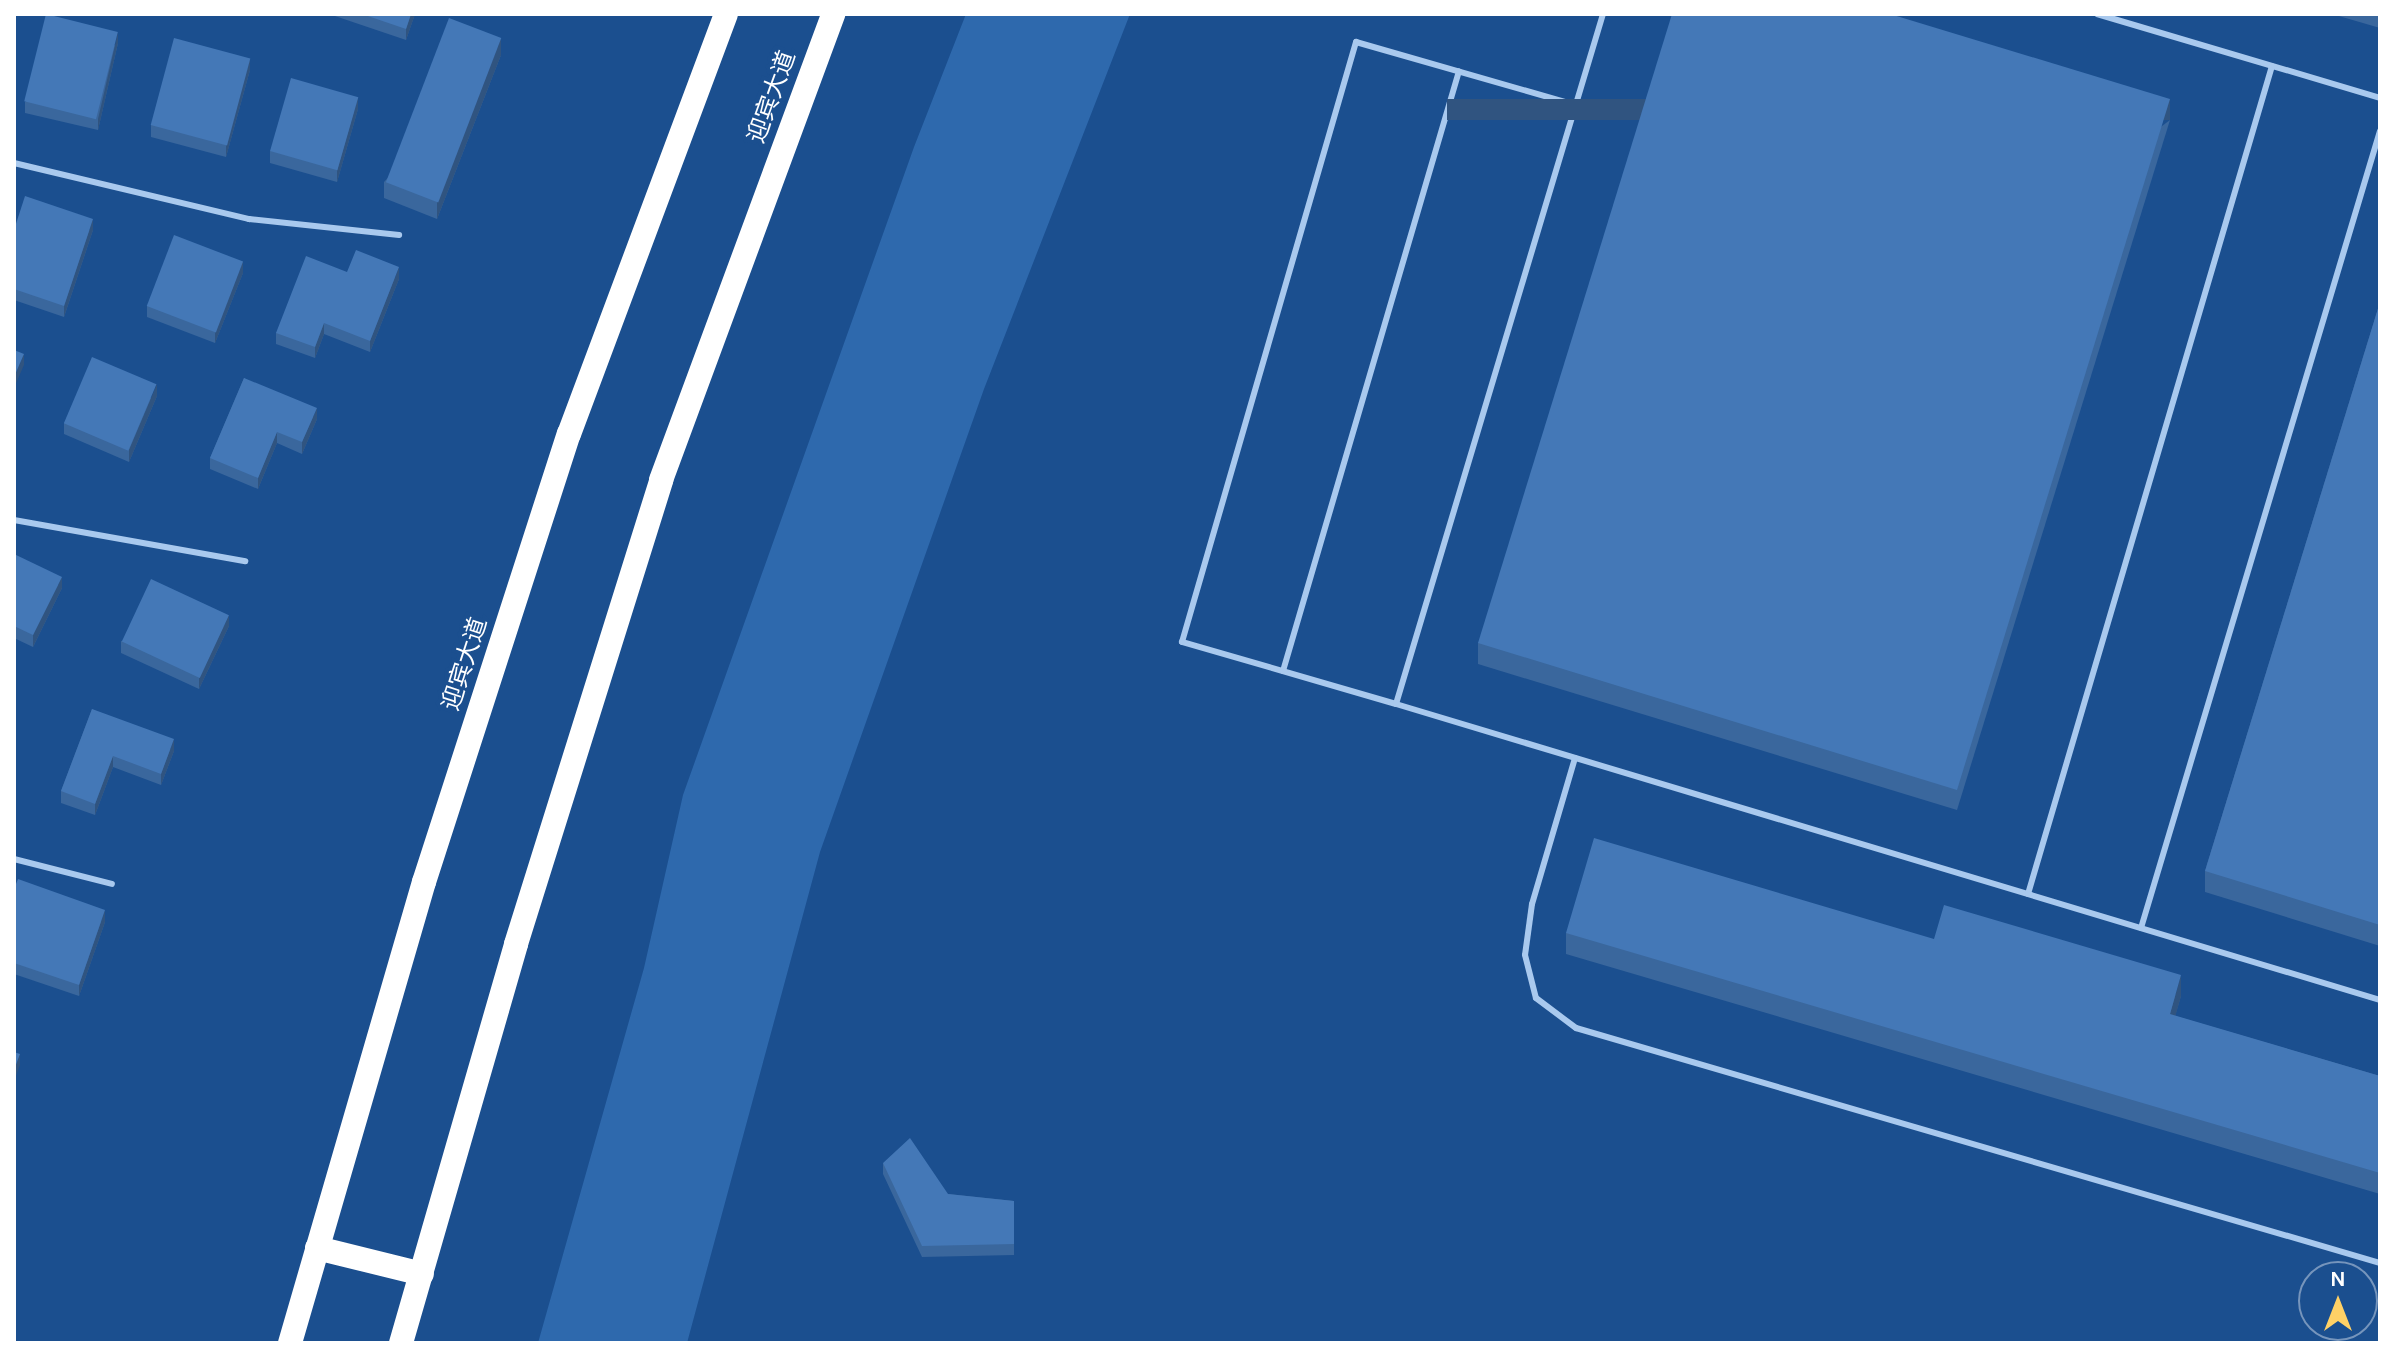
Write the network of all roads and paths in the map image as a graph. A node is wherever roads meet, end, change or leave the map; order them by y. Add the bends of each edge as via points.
1 (726, 14) edge
2 (833, 14) edge
3 (1603, 14) edge
4 (2097, 14) edge
5 (2272, 66) junction
6 (1459, 71) junction
7 (2380, 98) edge
8 (1575, 105) junction
9 (2380, 131) edge
10 (14, 163) edge
11 (399, 235) dead end
12 (14, 520) edge
13 (245, 561) dead end
14 (1283, 671) junction
15 (1396, 704) junction
16 (1575, 758) junction
17 (14, 859) edge
18 (112, 884) dead end
19 (2028, 894) junction
20 (2141, 928) junction
21 (2380, 1000) edge
22 (317, 1248) junction
23 (2380, 1263) edge
24 (422, 1274) junction
25 (290, 1343) edge
26 (401, 1343) edge

1 - 22 highway, 迎宾大道 via 564,449 424,882
2 - 24 highway, 迎宾大道 via 661,480 516,944
3 - 8 lane
4 - 5 lane
5 - 7 lane
5 - 19 lane
6 - 8 lane
6 - 14 lane
6 - 14 lane via 1356,42 1182,642
8 - 15 lane
9 - 20 lane
10 - 11 lane via 249,219
12 - 13 lane
14 - 15 lane
15 - 16 lane
16 - 19 lane
16 - 23 lane via 1532,904 1525,955 1536,998 1576,1028
17 - 18 lane
19 - 20 lane
20 - 21 lane
22 - 24 highway
22 - 25 highway, 迎宾大道
24 - 26 highway, 迎宾大道

